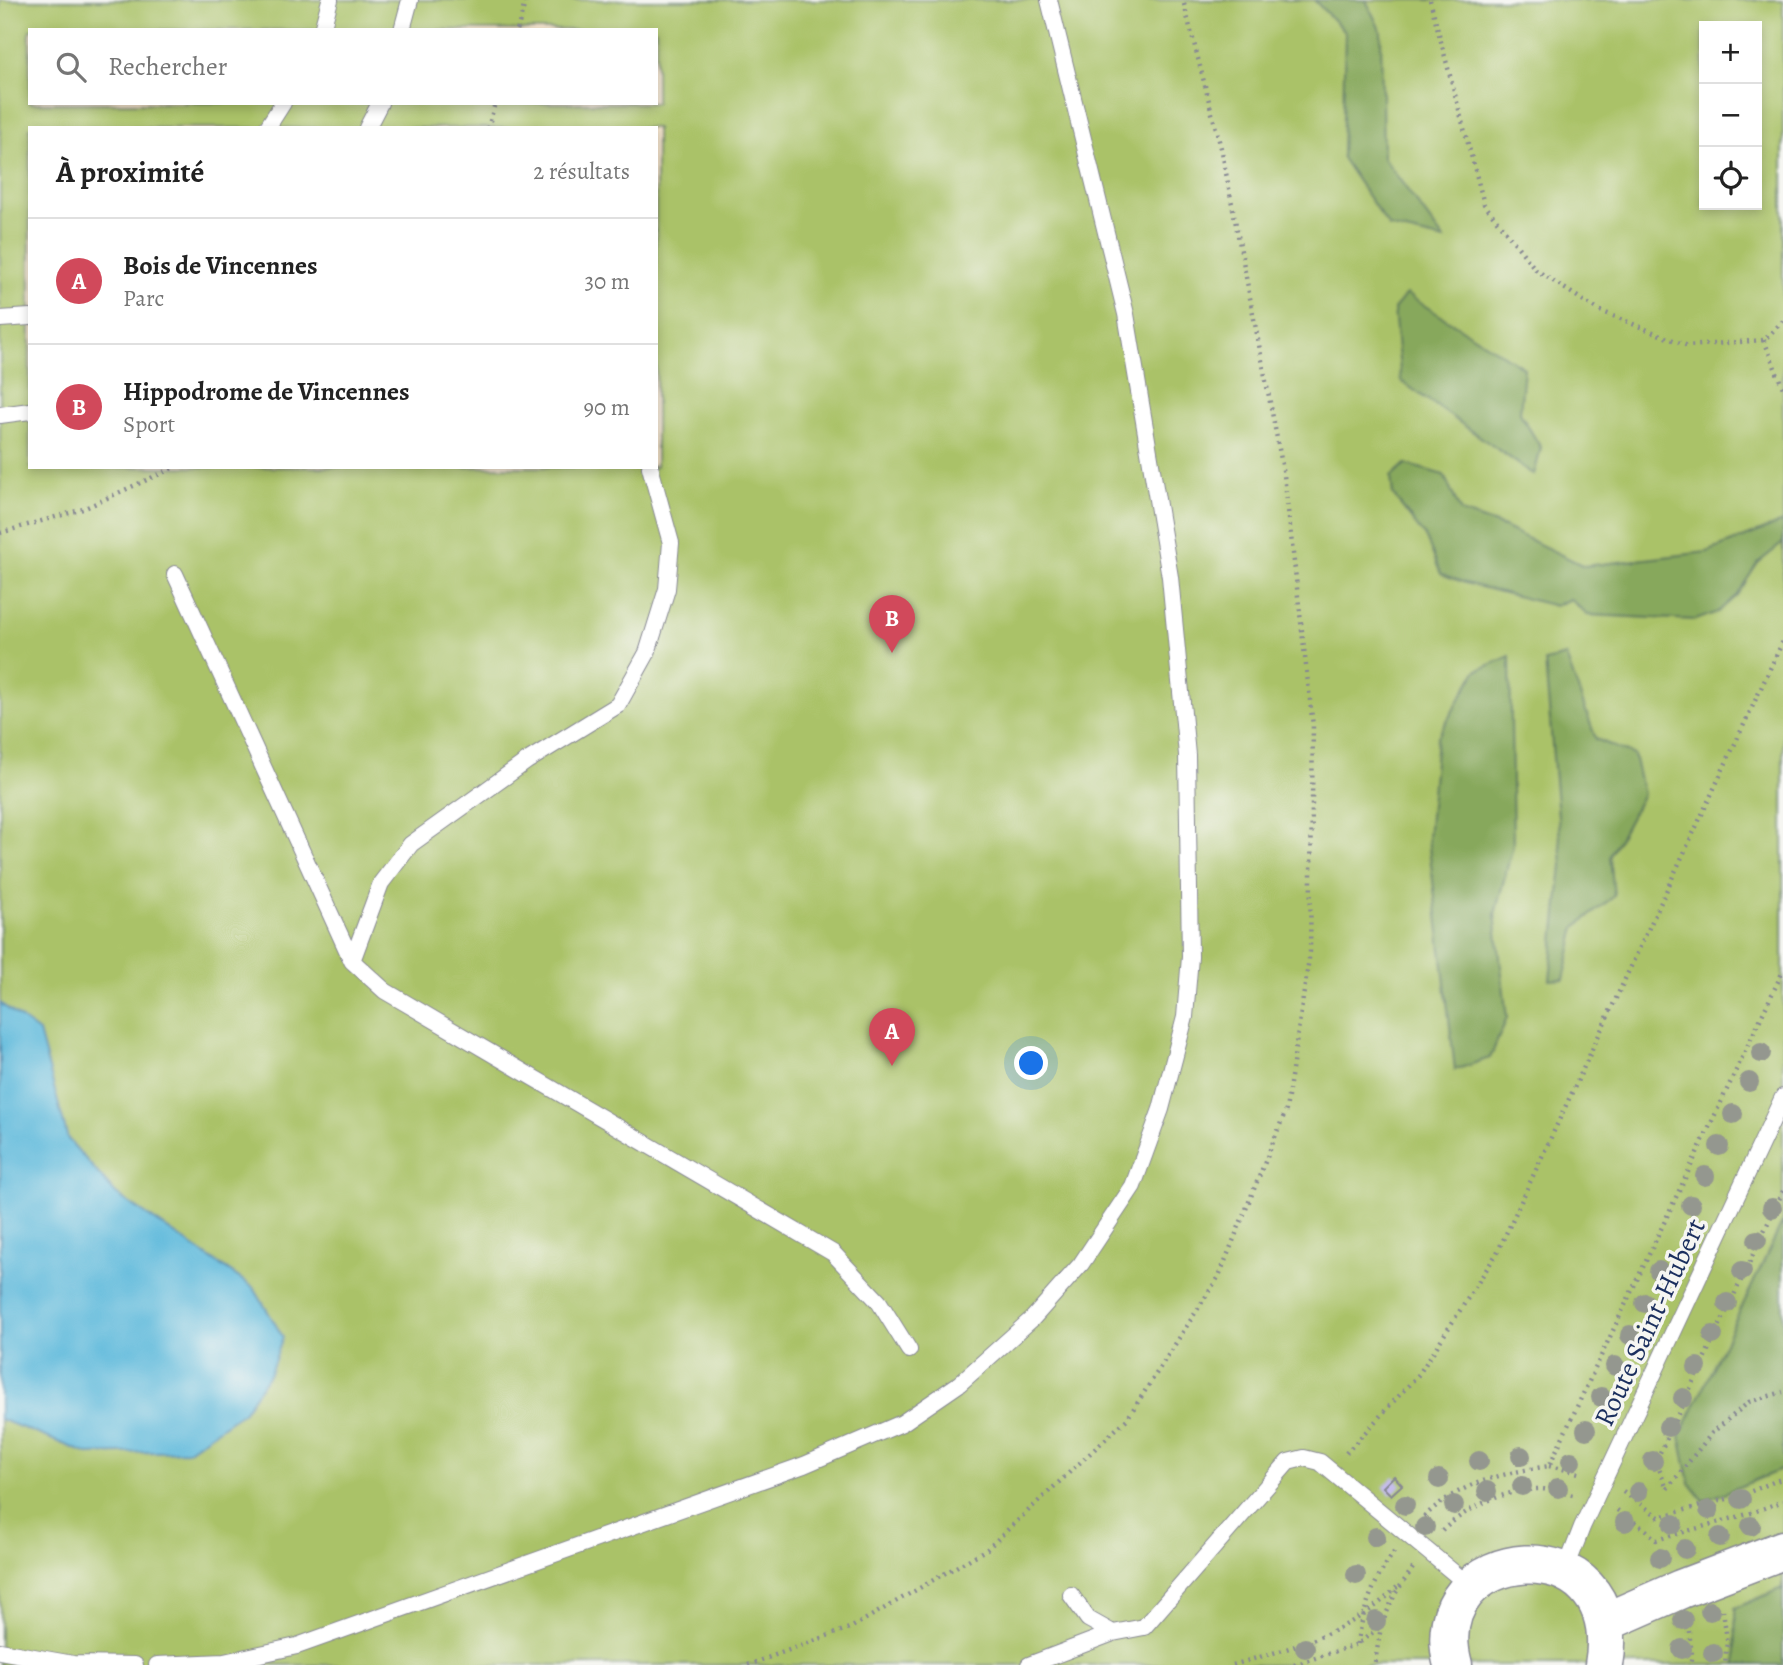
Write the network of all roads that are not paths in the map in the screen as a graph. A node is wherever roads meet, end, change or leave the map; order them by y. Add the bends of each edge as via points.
1 (330, 0) edge
2 (410, 0) edge
3 (1049, 0) edge
4 (323, 28) edge
5 (403, 28) edge
6 (282, 105) edge
7 (379, 105) edge
8 (268, 126) edge
9 (368, 126) edge
10 (28, 317) edge
11 (0, 319) edge
12 (28, 411) edge
13 (0, 415) edge
14 (651, 469) edge
15 (176, 574) dead end
16 (352, 961) junction
17 (1783, 1097) edge
18 (909, 1350) dead end
19 (1783, 1550) edge
20 (1565, 1571) junction
21 (1471, 1587) junction
22 (1071, 1595) dead end
23 (1605, 1622) junction
24 (1113, 1633) junction
25 (0, 1651) edge
26 (135, 1665) edge
27 (157, 1665) edge
28 (1028, 1665) edge
29 (1454, 1665) edge
30 (1604, 1665) edge

1 - 4 lane
2 - 5 lane
3 - 27 lane via 1126,314 1170,577 1186,755 1190,957 1185,1017 1161,1109 1133,1186 1081,1264 1033,1318 959,1384 902,1423 804,1465 297,1646 224,1662
6 - 8 lane
7 - 9 lane
10 - 11 lane
12 - 13 lane
14 - 16 lane via 671,543 667,589 648,653 618,705 527,761 411,844 381,883
15 - 16 lane
16 - 18 lane via 385,991 833,1253 879,1302
17 - 20 lane, Route Saint-Hubert
19 - 23 street
20 - 21 street via 1537,1563 1513,1564 1489,1573
20 - 23 street via 1589,1592
21 - 24 lane via 1320,1462 1304,1458 1289,1462 1144,1627
21 - 29 street via 1454,1614 1449,1638
22 - 24 lane via 1088,1619
23 - 30 street
24 - 28 lane
25 - 26 lane via 73,1664

